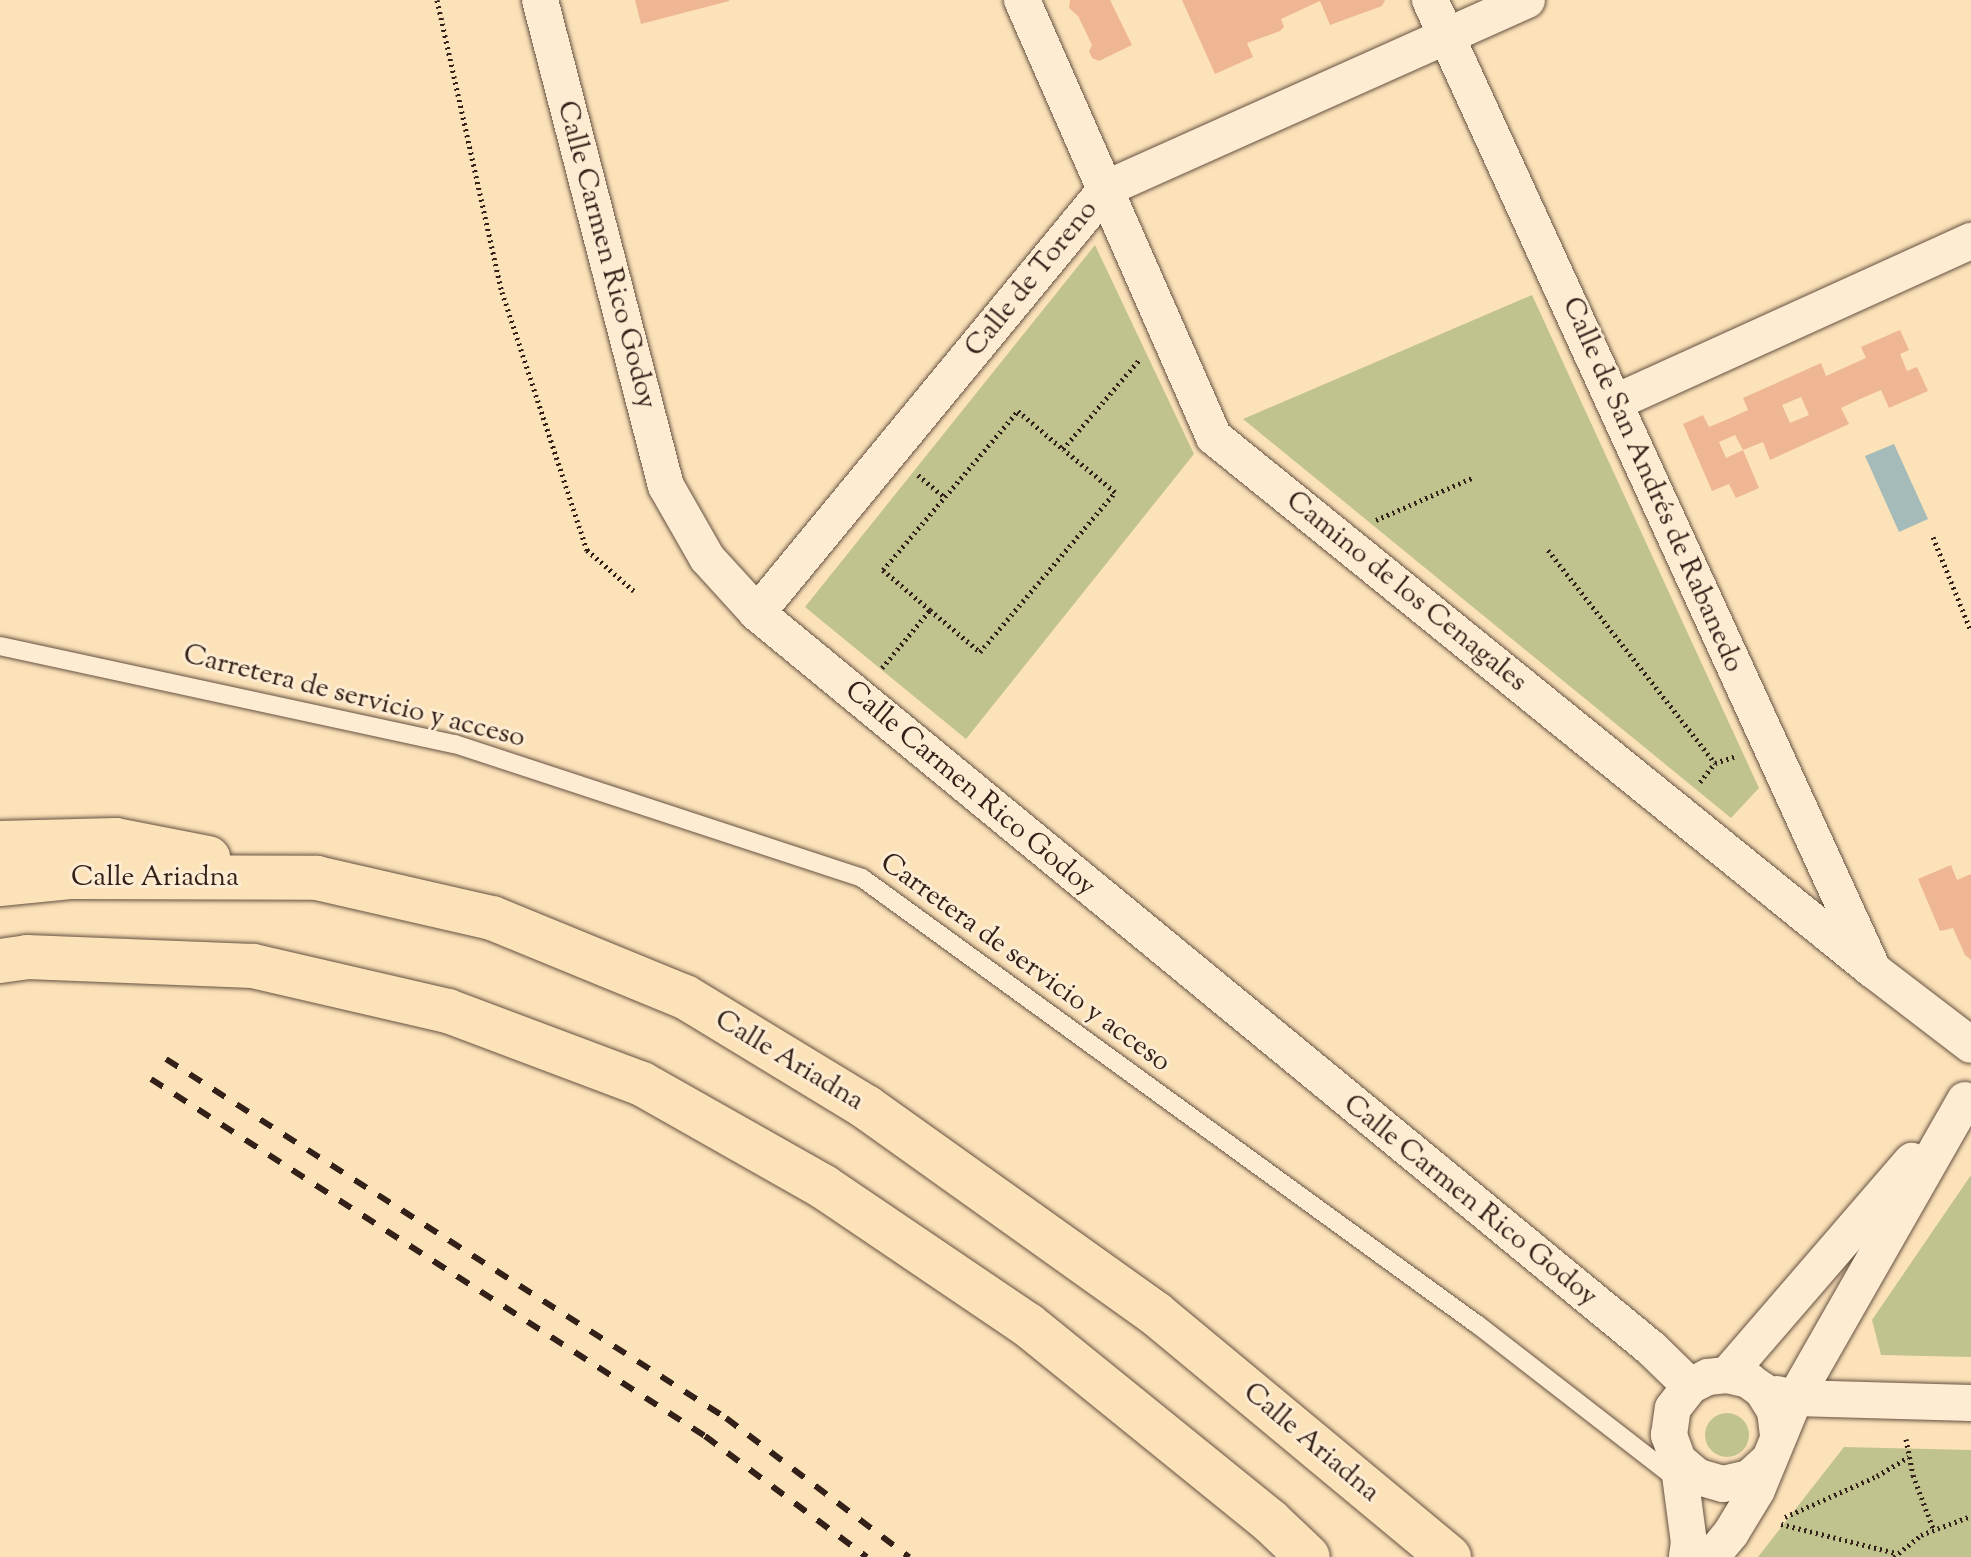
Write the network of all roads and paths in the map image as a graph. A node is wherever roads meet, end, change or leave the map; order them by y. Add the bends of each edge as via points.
1 (437, 0) edge
2 (540, 0) edge
3 (1022, 0) edge
4 (1430, 0) edge
5 (1527, 0) edge
6 (1446, 38) junction
7 (1107, 188) junction
8 (1971, 241) edge
9 (1167, 329) junction
10 (1616, 402) junction
11 (1063, 449) junction
12 (1474, 477) dead end
13 (1370, 523) dead end
14 (1933, 537) dead end
15 (1548, 550) dead end
16 (634, 591) dead end
17 (930, 610) junction
18 (757, 613) junction
19 (1971, 631) edge
20 (0, 646) edge
21 (858, 696) junction
22 (1743, 754) dead end
23 (1715, 763) junction
24 (1695, 789) dead end
25 (0, 843) edge
26 (317, 878) junction
27 (0, 884) edge
28 (0, 961) edge
29 (1873, 970) junction
30 (1971, 1045) edge
31 (1968, 1097) edge
32 (1727, 1375) junction
33 (1690, 1386) junction
34 (1779, 1394) junction
35 (1971, 1403) edge
36 (1906, 1439) dead end
37 (1773, 1448) junction
38 (1909, 1457) junction
39 (1680, 1471) junction
40 (1971, 1516) edge
41 (1934, 1531) junction
42 (1895, 1555) edge
43 (1308, 1557) edge
44 (1449, 1557) edge
45 (1687, 1557) edge
46 (1711, 1557) edge

1 - 16 path via 502,292 587,550
2 - 18 street, Calle Carmen Rico Godoy via 666,486 707,558
3 - 7 street, Camino de los Cenagales
4 - 6 street, Calle de San Andrés de Rabanedo
5 - 6 street, Calle de Toreno
6 - 7 street, Calle de Toreno
6 - 10 street, Calle de San Andrés de Rabanedo
7 - 9 street, Camino de los Cenagales
7 - 18 street, Calle de Toreno
8 - 10 street
9 - 11 path
9 - 29 street, Camino de los Cenagales via 1214,437
10 - 29 street, Calle de San Andrés de Rabanedo
11 - 17 path via 1018,411 883,570
11 - 17 path via 1115,492 980,652
12 - 13 path
14 - 19 path
15 - 23 path
17 - 21 path
18 - 21 street, Calle Carmen Rico Godoy
20 - 39 lane, Carretera de servicio y acceso via 455,744 862,878
21 - 33 street, Calle Carmen Rico Godoy via 1651,1348
22 - 23 path
23 - 24 path
25 - 26 highway via 116,840
26 - 27 highway, Calle Ariadna via 70,877
26 - 44 highway, Calle Ariadna via 492,918 685,997 866,1107 1156,1314
28 - 43 highway via 27,957 253,966 448,1011 642,1084 824,1187 1028,1325
29 - 30 street, Camino de los Cenagales
31 - 32 street
31 - 34 street
32 - 33 street
32 - 34 street
33 - 39 street via 1673,1408 1669,1435
34 - 35 street
34 - 37 street
36 - 38 path
37 - 39 street via 1749,1478 1723,1484
37 - 46 street via 1757,1490
38 - 41 path
38 - 42 path via 1774,1522
39 - 45 street
40 - 41 path
41 - 42 path

